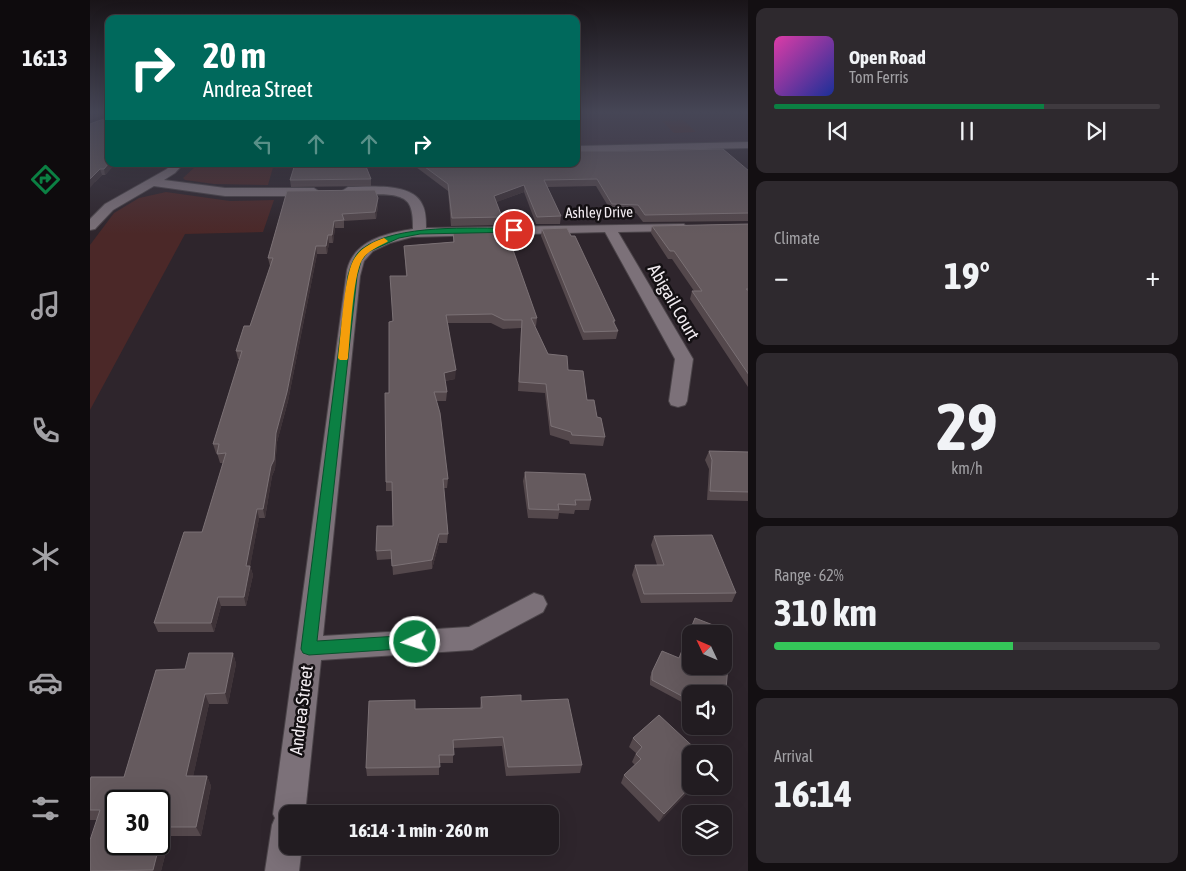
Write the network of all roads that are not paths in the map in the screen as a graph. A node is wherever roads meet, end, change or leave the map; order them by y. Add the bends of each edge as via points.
1 (174, 167) edge
2 (153, 182) junction
3 (90, 226) edge
4 (689, 227) edge
5 (609, 228) junction
6 (420, 232) junction
7 (678, 401) dead end
8 (534, 604) dead end
9 (309, 649) junction
10 (290, 805) edge
11 (284, 855) edge
12 (282, 871) edge

1 - 2 street
2 - 3 street via 109,207
2 - 6 street via 225,192 381,191 402,194 416,205
4 - 5 street, Ashley Drive
5 - 6 street, Ashley Drive
5 - 7 street, Abigail Court via 684,359
6 - 9 street, Andrea Street via 397,236 365,251 357,261 353,276
8 - 9 street via 472,638
9 - 10 street, Andrea Street
11 - 12 street

